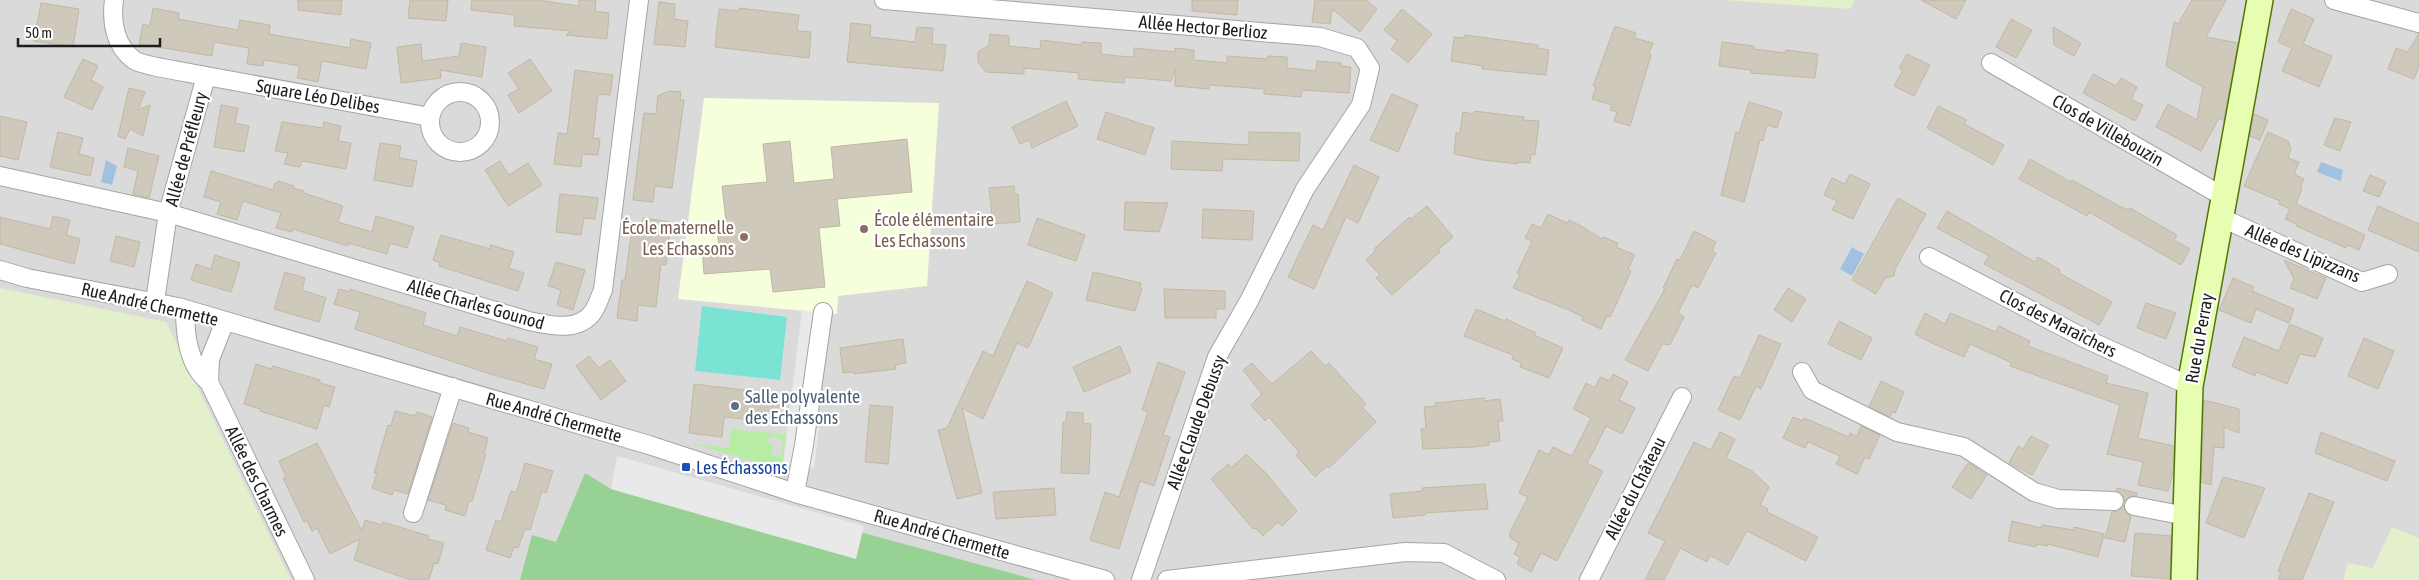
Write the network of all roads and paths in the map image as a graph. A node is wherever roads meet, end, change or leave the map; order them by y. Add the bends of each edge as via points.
1 (114, 0) edge
2 (639, 0) edge
3 (884, 0) edge
4 (2260, 0) edge
5 (2334, 0) edge
6 (2419, 22) edge
7 (1991, 63) dead end
8 (206, 76) junction
9 (430, 117) dead end
10 (0, 176) edge
11 (1305, 189) joint
12 (2222, 207) junction
13 (168, 213) junction
14 (1929, 257) dead end
15 (0, 270) edge
16 (2388, 274) dead end
17 (154, 301) junction
18 (185, 309) junction
19 (822, 312) dead end
20 (225, 321) junction
21 (1802, 372) dead end
22 (209, 382) junction
23 (2190, 386) junction
24 (453, 387) junction
25 (1682, 396) dead end
26 (795, 493) junction
27 (2114, 501) dead end
28 (2134, 506) dead end
29 (413, 513) dead end
30 (2186, 516) junction
31 (305, 580) edge
32 (1105, 580) edge
33 (1141, 580) edge
34 (1167, 580) edge
35 (1496, 580) edge
36 (1589, 580) edge
37 (2184, 580) edge

1 - 8 street, Allée de Préfleury via 112,14 117,39 134,61
2 - 13 street, Allée Charles Gounod via 603,290 592,314 579,322 560,328 529,321
3 - 11 street, Allée Hector Berlioz via 1320,37 1357,48 1370,68 1361,105
4 - 12 street, Rue du Perray
5 - 6 street
7 - 12 street, Clos de Villebouzin
8 - 9 street, Square Léo Delibes
8 - 13 street, Allée de Préfleury
10 - 13 street, Allée Charles Gounod
11 - 33 street, Allée Claude Debussy via 1249,301 1217,356
12 - 16 street, Allée des Lipizzans via 2362,282
12 - 23 street, Rue du Perray
13 - 17 street, Allée de Préfleury
14 - 23 street, Clos des Maraîchers via 2086,339
15 - 17 street, Rue André Chermette via 27,278
17 - 18 street, Rue André Chermette
18 - 20 street, Rue André Chermette
18 - 22 street, Allée des Charmes via 185,340 202,376
19 - 26 street
20 - 22 street, Allée des Charmes via 210,359
20 - 24 street, Rue André Chermette
21 - 27 street via 1812,390 1897,432 1964,447 2034,492 2058,499
22 - 31 street, Allée des Charmes
23 - 30 street, Rue du Perray
24 - 26 street, Rue André Chermette via 649,445
24 - 29 street
25 - 36 street, Allée du Château
26 - 32 street, Rue André Chermette
28 - 30 street
30 - 37 street, Rue du Perray
34 - 35 street via 1405,552 1444,553

